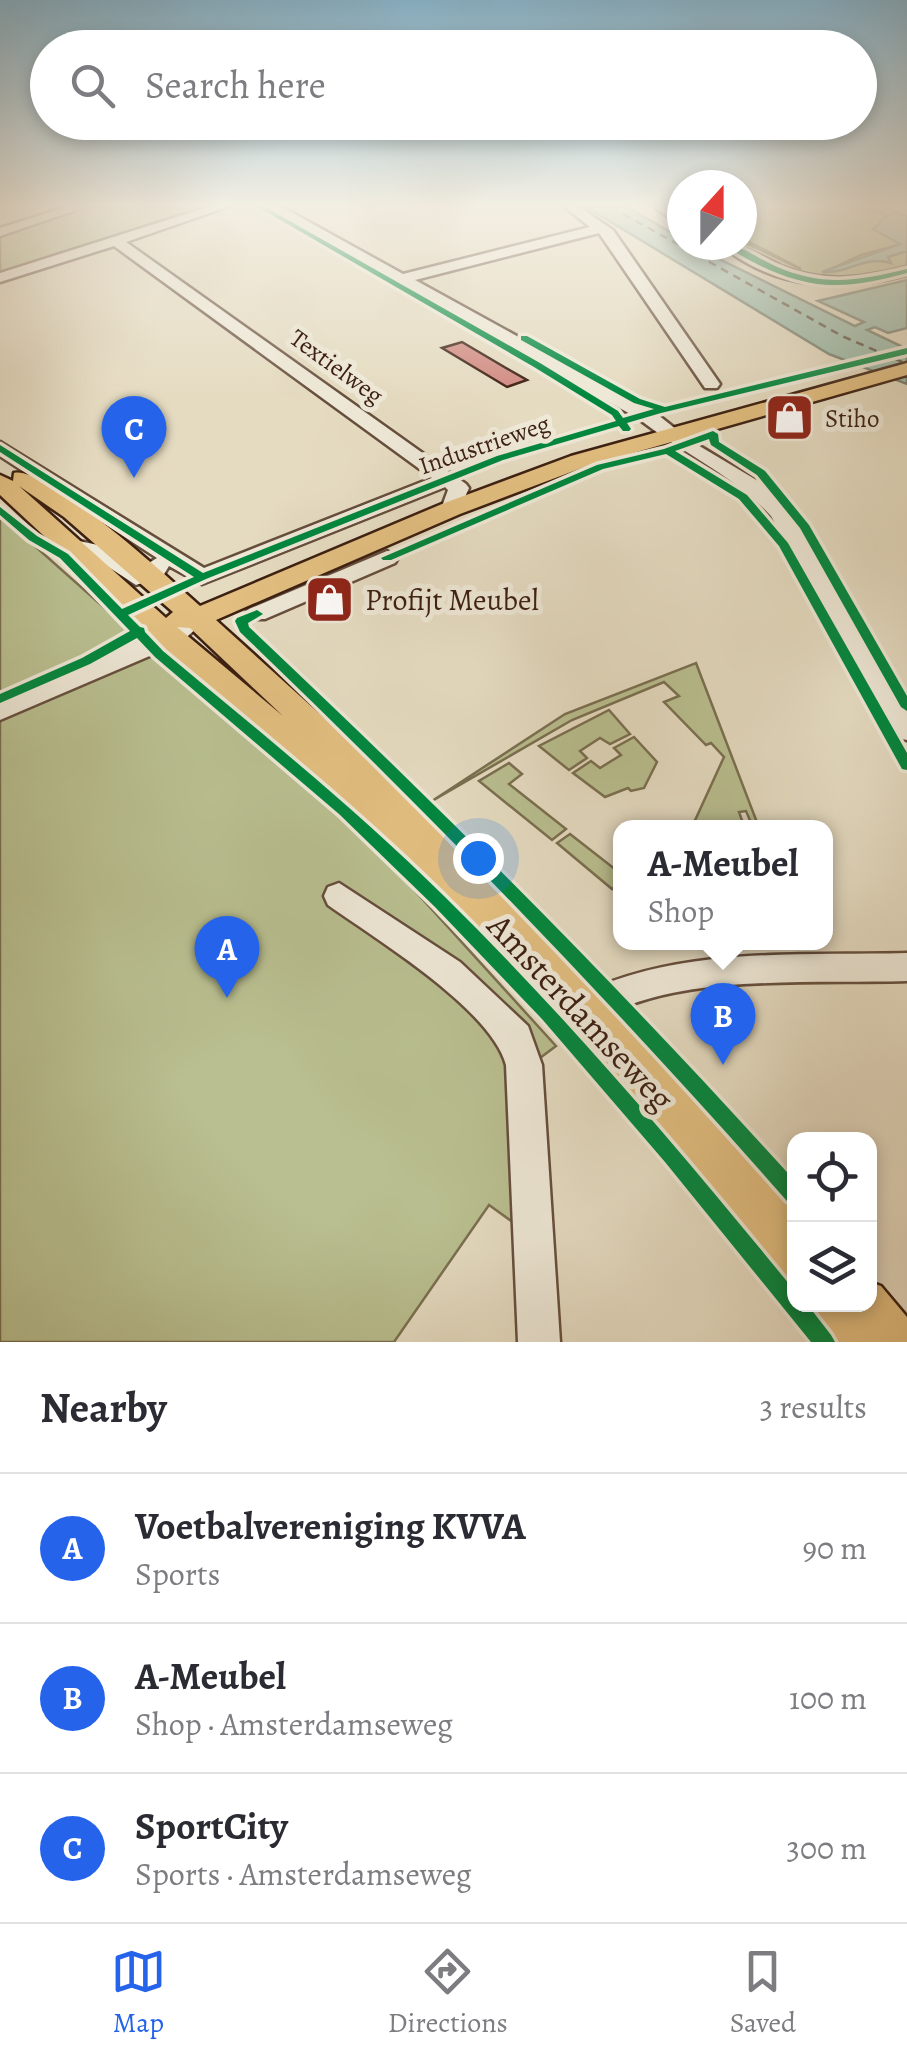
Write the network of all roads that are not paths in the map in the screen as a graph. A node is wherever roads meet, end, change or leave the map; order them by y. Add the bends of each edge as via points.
1 (26, 270) edge
2 (156, 270) edge
3 (383, 270) edge
4 (437, 270) edge
5 (631, 270) edge
6 (781, 270) edge
7 (907, 271) edge
8 (0, 278) edge
9 (400, 279) junction
10 (907, 357) edge
11 (907, 368) edge
12 (871, 373) junction
13 (711, 384) dead end
14 (664, 429) junction
15 (0, 448) edge
16 (0, 463) edge
17 (0, 482) edge
18 (452, 492) junction
19 (74, 547) junction
20 (375, 556) junction
21 (154, 562) junction
22 (202, 577) joint
23 (257, 614) dead end
24 (179, 619) junction
25 (0, 711) edge
26 (907, 731) edge
27 (338, 896) dead end
28 (907, 968) edge
29 (596, 1004) junction
30 (604, 1052) junction
31 (790, 1222) edge
32 (787, 1264) edge
33 (829, 1312) edge
34 (870, 1312) edge
35 (539, 1342) edge
36 (853, 1342) edge
37 (896, 1342) edge

1 - 8 street
2 - 18 street, Textielweg
3 - 9 street
4 - 9 street
5 - 13 street
6 - 7 street via 808,282 846,283
9 - 14 street
10 - 12 main road, Industrieweg
11 - 12 main road, Industrieweg
12 - 14 main road, Industrieweg
14 - 18 main road, Industrieweg
14 - 26 street via 758,489 780,513
15 - 21 street, Amsterdamseweg
16 - 21 main road, Amsterdamseweg
17 - 19 main road, Amsterdamseweg
18 - 20 main road, Industrieweg
18 - 22 street, Industrieweg
18 - 24 main road, Industrieweg
19 - 21 street, Amsterdamseweg via 100,552 136,578
19 - 24 main road, Amsterdamseweg via 138,606
20 - 23 street, Industrieweg
20 - 24 main road, Industrieweg
21 - 22 street, Amsterdamseweg
21 - 24 main road, Amsterdamseweg
24 - 25 street
24 - 29 main road, Amsterdamseweg via 455,858
24 - 30 main road, Amsterdamseweg via 523,961
27 - 35 street via 448,972 516,1037 524,1065
28 - 29 street via 664,979 624,988
29 - 30 street
29 - 31 main road, Amsterdamseweg
30 - 32 main road, Amsterdamseweg
33 - 36 main road
34 - 37 main road

